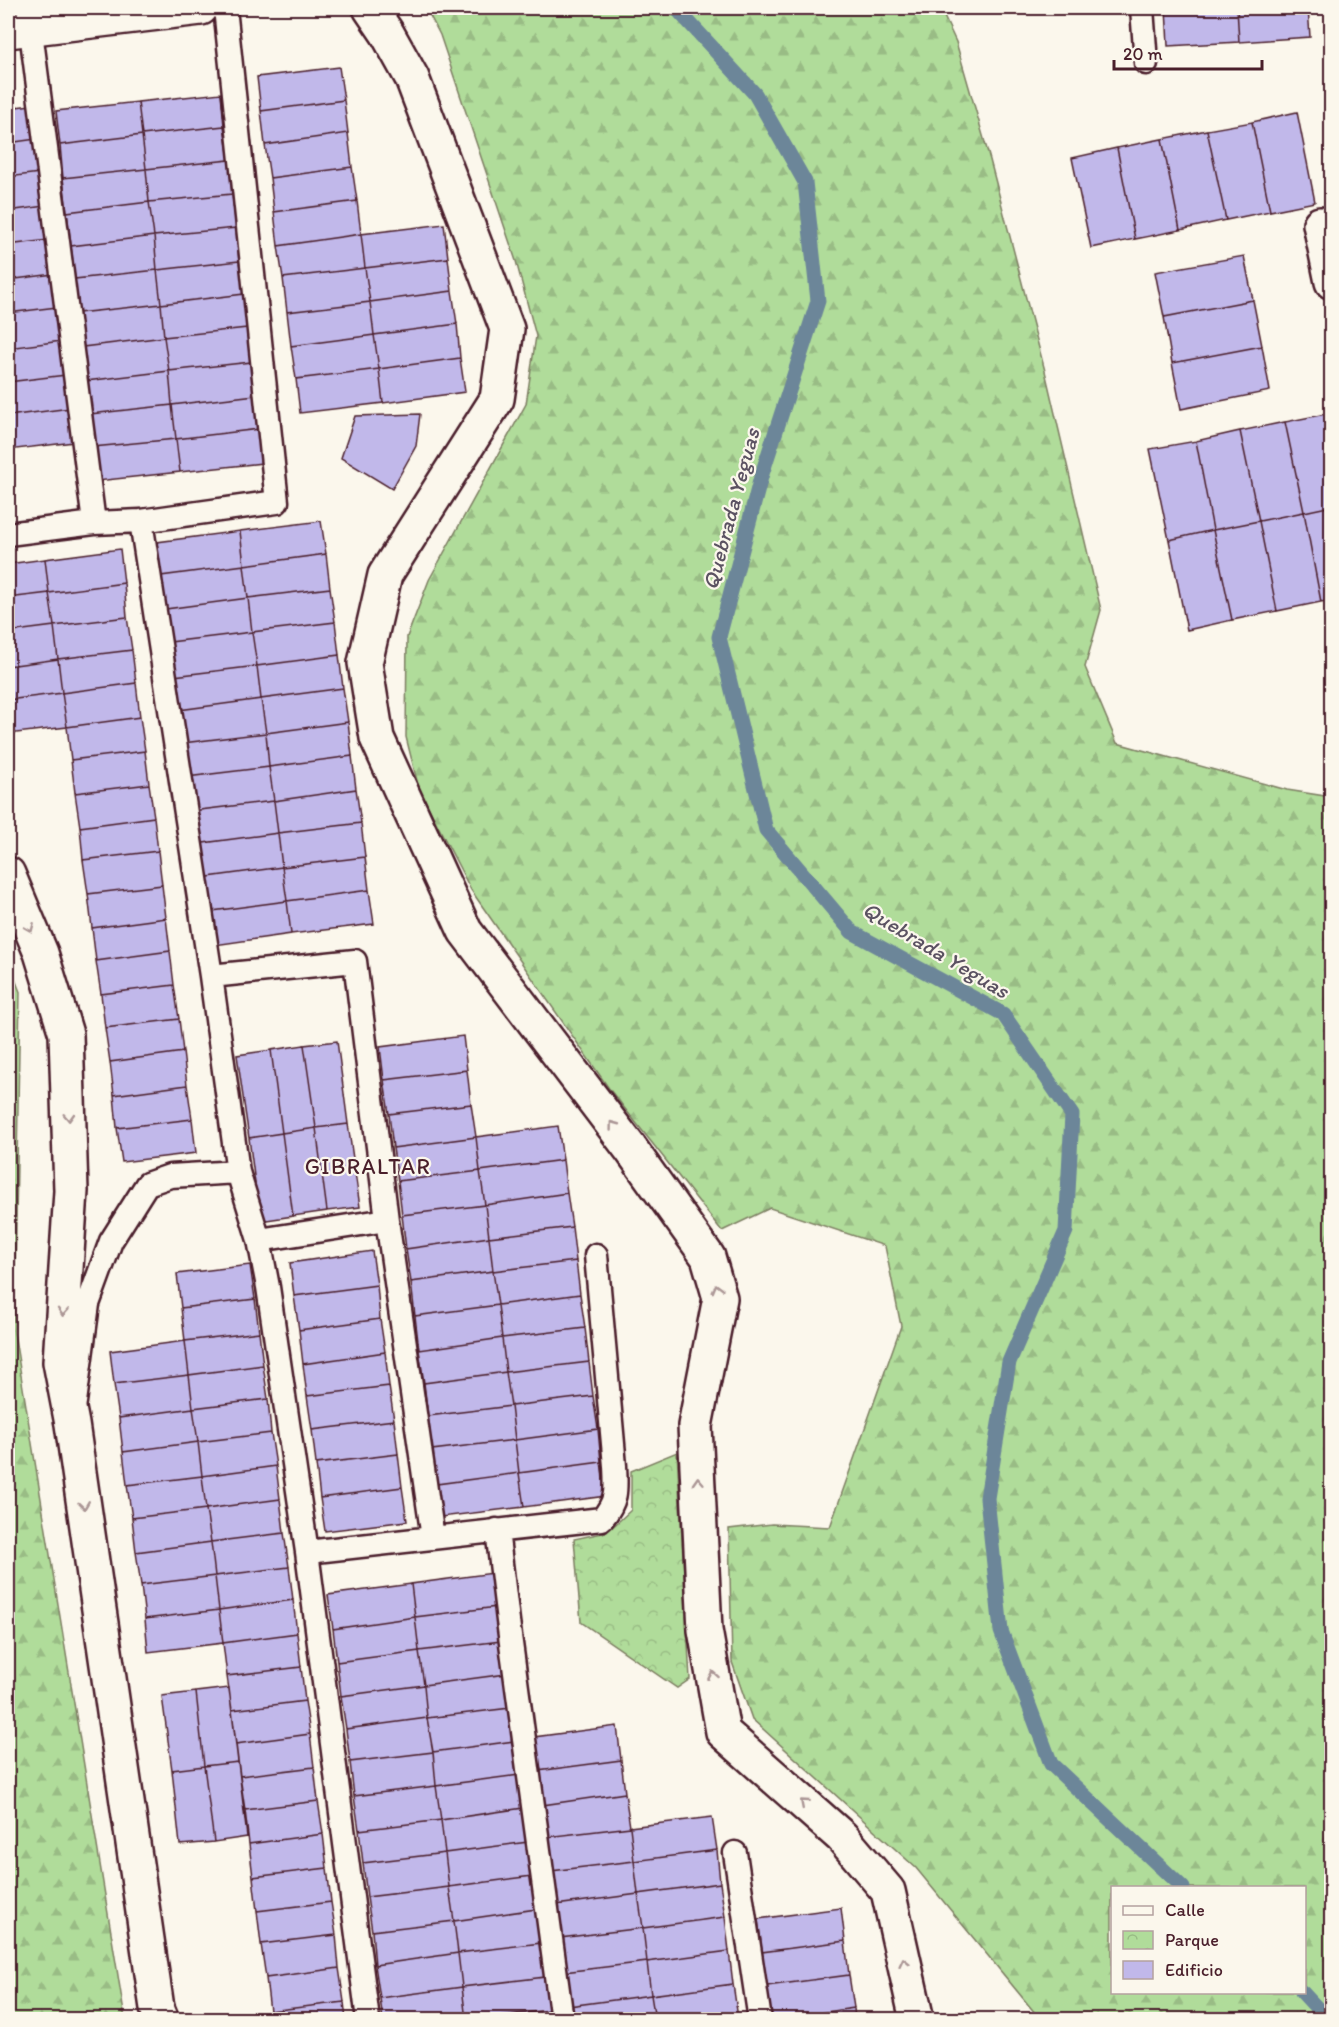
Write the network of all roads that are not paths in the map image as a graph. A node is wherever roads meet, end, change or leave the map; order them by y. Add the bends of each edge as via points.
1 (201, 8) edge
2 (225, 8) edge
3 (370, 8) edge
4 (1142, 8) edge
5 (21, 22) edge
6 (1146, 63) dead end
7 (1320, 224) dead end
8 (1332, 282) edge
9 (141, 520) junction
10 (94, 523) junction
11 (8, 534) edge
12 (8, 874) edge
13 (211, 976) junction
14 (238, 1172) junction
15 (387, 1220) junction
16 (259, 1240) junction
17 (596, 1255) dead end
18 (72, 1424) junction
19 (497, 1530) junction
20 (433, 1538) junction
21 (307, 1552) junction
22 (735, 1853) dead end
23 (162, 2019) edge
24 (368, 2019) edge
25 (562, 2019) edge
26 (760, 2019) edge
27 (917, 2019) edge

1 - 5 street
2 - 9 lane via 277,502
27 -> 3 street via 888,1891 842,1837 723,1732 705,1630 695,1426 720,1298 708,1257 465,931 377,738 365,663 385,575 497,399 507,329 412,78
4 - 6 lane
5 - 10 lane
7 - 8 street
9 - 10 lane
9 - 13 lane
10 - 11 lane
12 -> 18 street via 41,953 66,1034 71,1191 60,1362
13 - 14 lane
13 - 15 lane via 355,961
14 - 16 lane
14 - 18 lane via 170,1176 147,1184 111,1240 88,1304
15 - 16 lane
15 - 20 lane
16 - 21 lane
17 - 19 lane via 616,1497 602,1519
18 -> 23 street via 157,2008
19 - 20 lane
19 - 25 lane
20 - 21 lane
21 - 24 lane
22 - 26 lane

